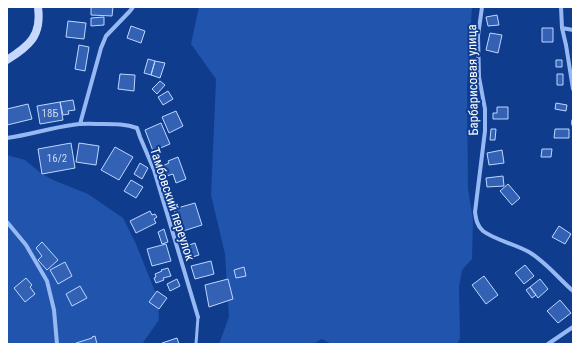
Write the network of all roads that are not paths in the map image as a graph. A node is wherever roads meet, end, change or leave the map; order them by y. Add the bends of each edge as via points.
1 (38, 7) edge
2 (133, 7) edge
3 (482, 7) edge
4 (561, 7) edge
5 (562, 28) junction
6 (573, 30) edge
7 (7, 60) edge
8 (573, 89) edge
9 (80, 124) junction
10 (7, 138) edge
11 (7, 222) edge
12 (573, 291) edge
13 (198, 317) joint
14 (573, 327) edge
15 (57, 344) edge
16 (196, 344) edge
17 (548, 344) edge

1 - 7 street via 38,26 34,37 28,45
2 - 9 street via 106,36
3 - 12 street, Барбарисовая улица via 478,36 479,77 485,109 485,131 475,212 477,223 491,236 530,253 548,266
4 - 5 street
5 - 6 street
5 - 8 street
9 - 10 street, Тамбовский переулок
9 - 13 street, Тамбовский переулок via 114,124 137,128 154,170
11 - 15 street via 26,245 47,281 54,310
13 - 16 lane
14 - 17 street

